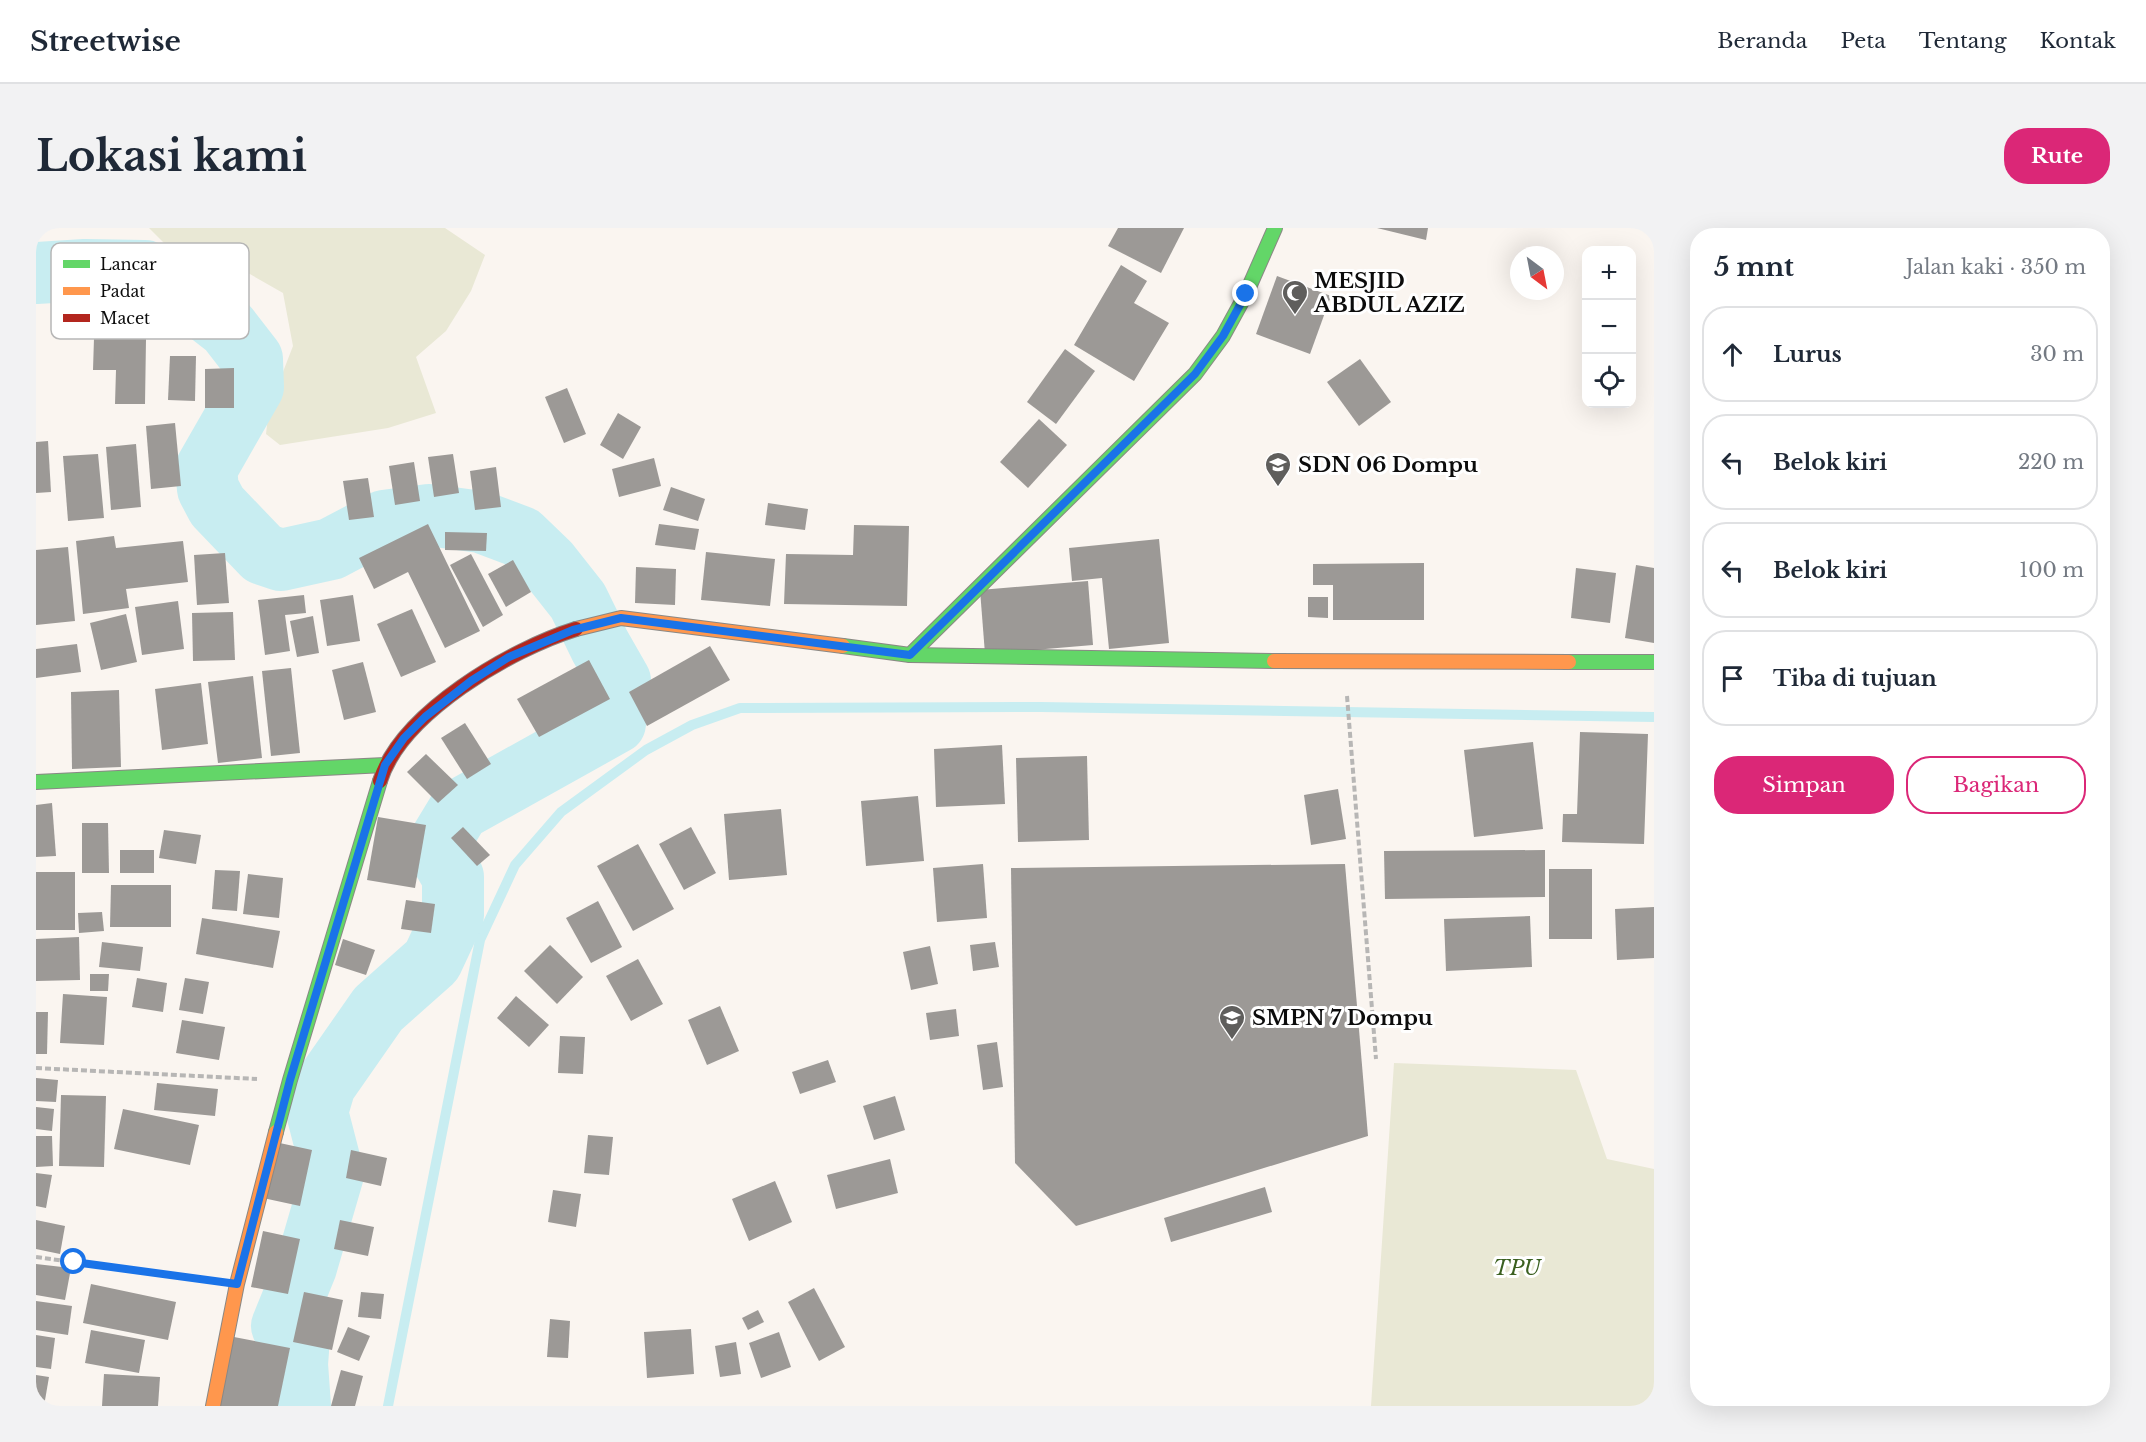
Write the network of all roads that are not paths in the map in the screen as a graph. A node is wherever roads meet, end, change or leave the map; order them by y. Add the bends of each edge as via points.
1 (1275, 228) edge
2 (910, 655) junction
3 (1654, 662) edge
4 (385, 765) junction
5 (36, 782) edge
6 (213, 1406) edge

1 - 2 main road via 1223,336 1195,374
2 - 3 main road
2 - 4 main road via 621,618 573,630 509,657 471,681 418,724
4 - 5 main road
4 - 6 main road via 290,1080 237,1284

